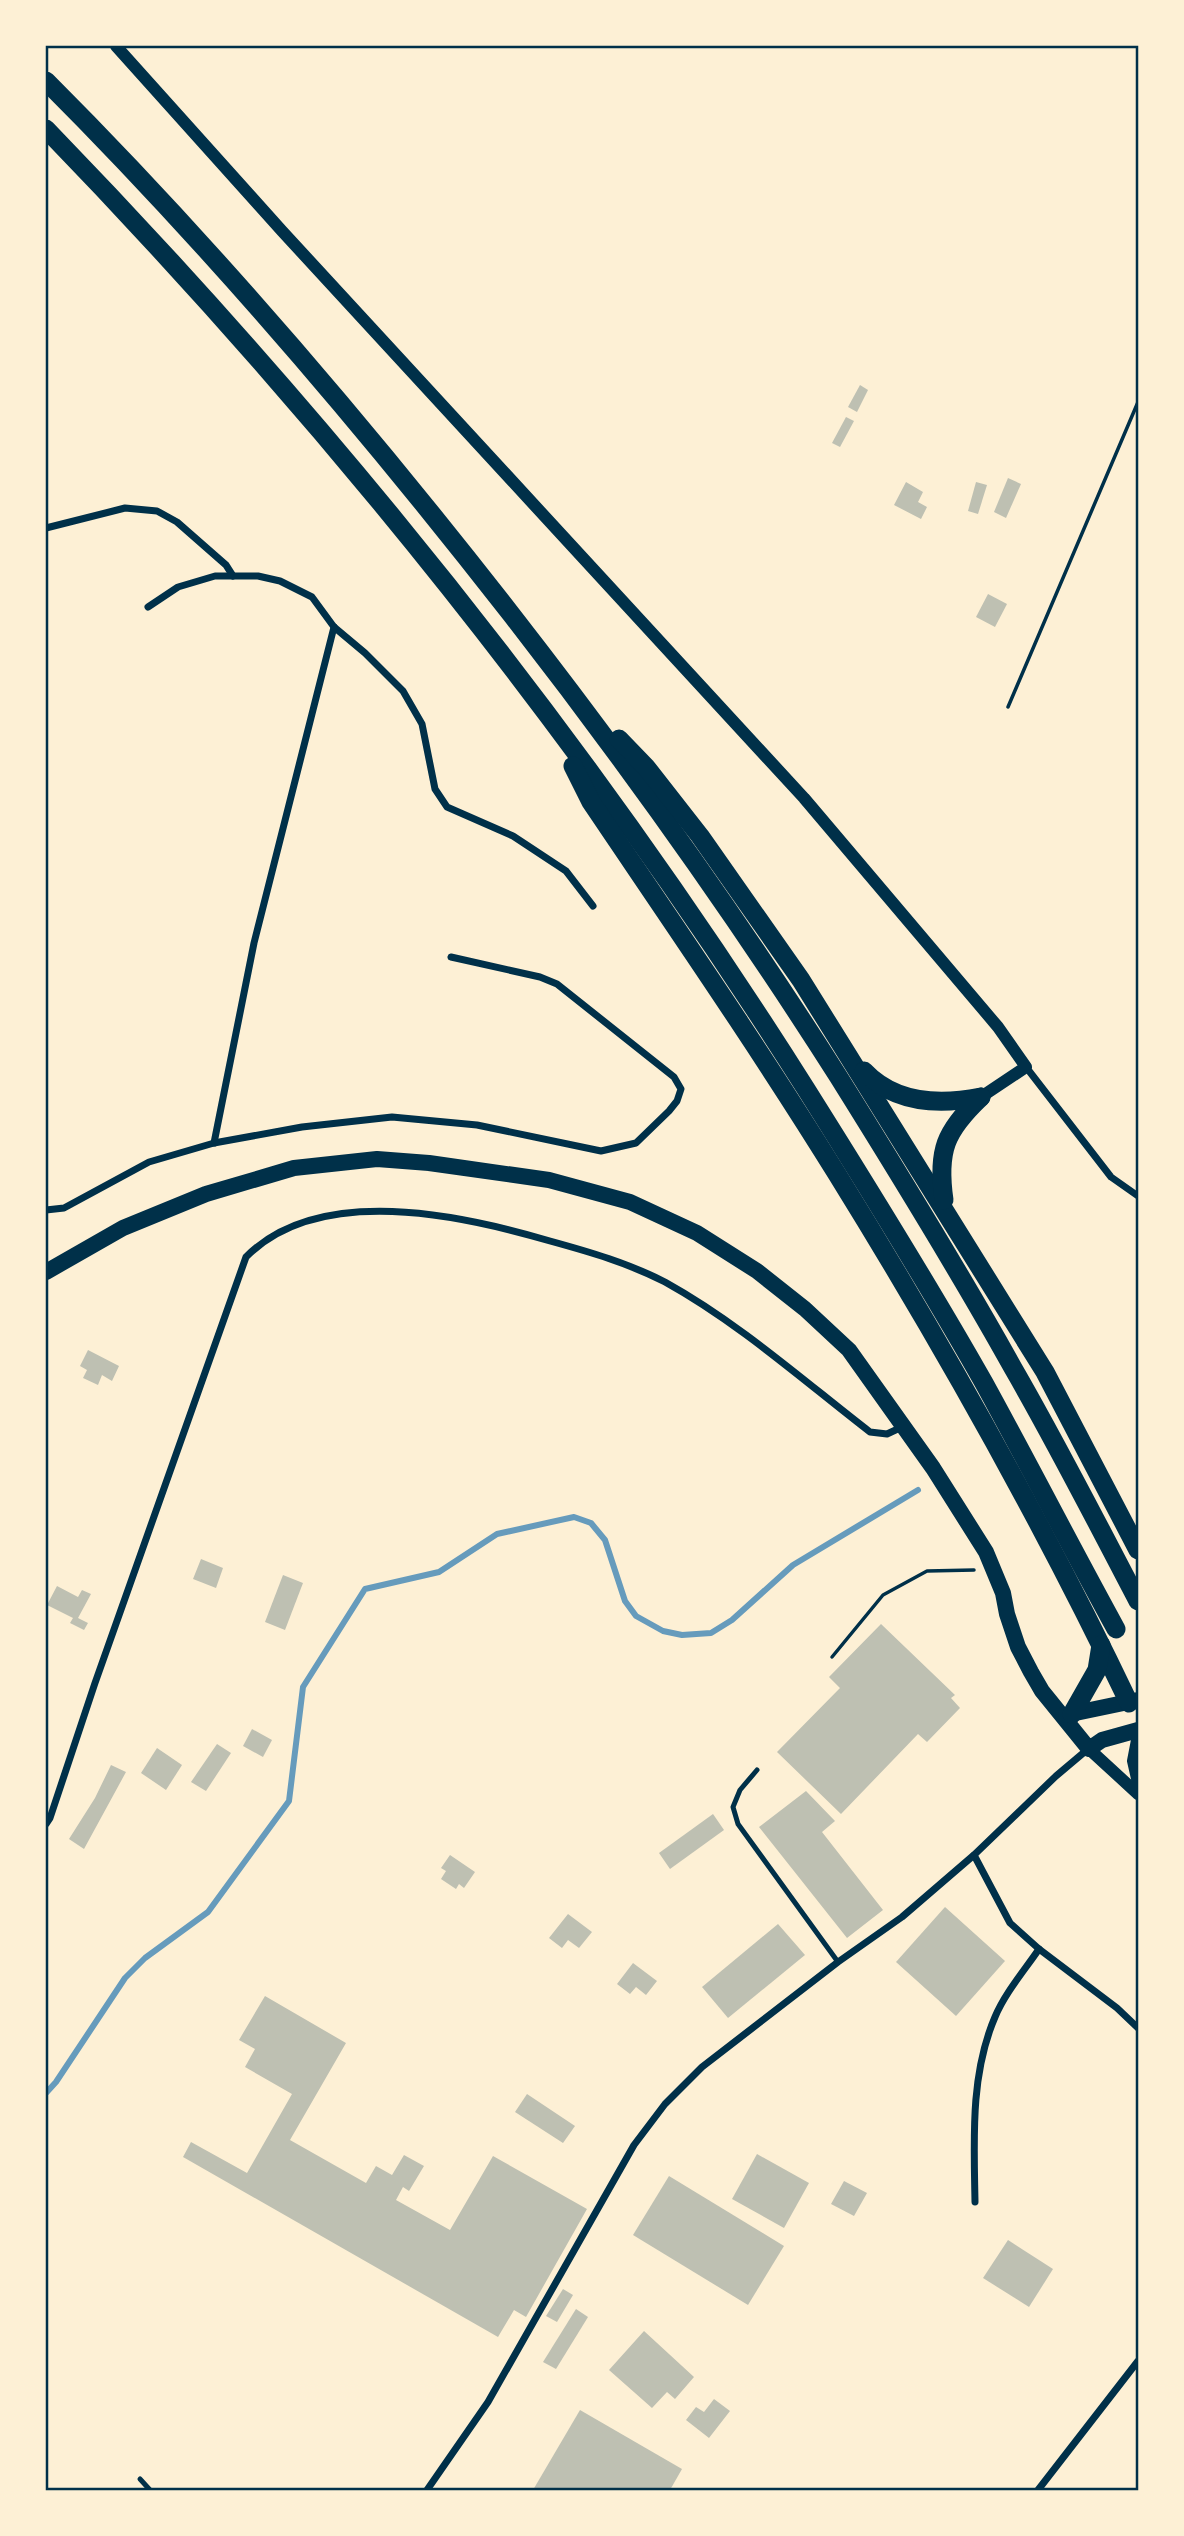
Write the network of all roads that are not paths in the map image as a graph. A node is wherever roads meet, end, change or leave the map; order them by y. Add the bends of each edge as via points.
1 (116, 46) edge
2 (46, 81) edge
3 (46, 129) edge
4 (46, 528) edge
5 (233, 576) junction
6 (148, 607) dead end
7 (334, 627) junction
8 (568, 685) junction
9 (541, 707) junction
10 (593, 906) dead end
11 (451, 957) dead end
12 (848, 1054) junction
13 (1026, 1067) junction
14 (981, 1097) junction
15 (214, 1143) junction
16 (1139, 1196) edge
17 (46, 1210) edge
18 (956, 1227) junction
19 (46, 1272) edge
20 (903, 1427) junction
21 (1139, 1550) edge
22 (1139, 1601) edge
23 (1116, 1629) dead end
24 (1101, 1646) junction
25 (1134, 1701) edge
26 (1066, 1715) junction
27 (1139, 1721) edge
28 (1139, 1730) edge
29 (1139, 1735) edge
30 (1089, 1749) junction
31 (757, 1770) dead end
32 (1139, 1783) edge
33 (1139, 1794) edge
34 (46, 1824) edge
35 (974, 1855) junction
36 (1038, 1949) junction
37 (838, 1962) junction
38 (1139, 2028) edge
39 (975, 2202) dead end
40 (1139, 2361) edge
41 (140, 2479) dead end
42 (150, 2490) edge
43 (427, 2490) edge
44 (1038, 2490) edge

1 - 13 street via 804,798 998,1027
2 - 8 highway via 333,393
3 - 9 highway via 308,416
4 - 5 street via 125,508 157,511 177,522
5 - 6 street via 215,576 178,587
5 - 7 street via 258,576 300,589 312,597
7 - 10 street via 403,691 422,724 435,789 447,807 513,836 566,871
7 - 15 street via 254,943
8 - 12 highway via 646,767 700,836
8 - 22 highway via 708,881 835,1072 1014,1369
9 - 23 highway via 657,866 818,1107 984,1384
9 - 24 highway via 592,802 772,1073 898,1274 997,1447
11 - 15 street via 556,984 674,1077 681,1089 677,1101 636,1143 601,1151 477,1125 392,1117
12 - 14 highway via 868,1076 903,1095 952,1103
12 - 18 highway
13 - 14 street
13 - 16 street via 1111,1177
14 - 18 highway via 960,1117 946,1143 940,1171 944,1200
15 - 17 street via 149,1162 64,1208
18 - 21 highway via 1045,1372
19 - 20 main road via 123,1228 206,1194 293,1168 377,1159 549,1180 630,1202 697,1233 757,1271 849,1350
20 - 26 main road via 986,1552 1018,1647 1042,1691
20 - 34 street via 887,1434 870,1432 725,1319 666,1283 602,1255 457,1217 418,1212 341,1215 287,1227 246,1257
24 - 25 highway
24 - 26 highway via 1097,1670
25 - 26 main road
25 - 27 main road
26 - 30 main road
28 - 30 main road via 1102,1740
29 - 32 street via 1133,1761
30 - 33 street
30 - 35 street
31 - 37 lane via 733,1807 738,1824
35 - 36 street via 1010,1923
35 - 37 street via 902,1917
36 - 38 street
36 - 39 street via 996,2015 981,2059 974,2128
37 - 43 street via 702,2067 665,2105 634,2146 488,2403
40 - 44 street
41 - 42 lane

